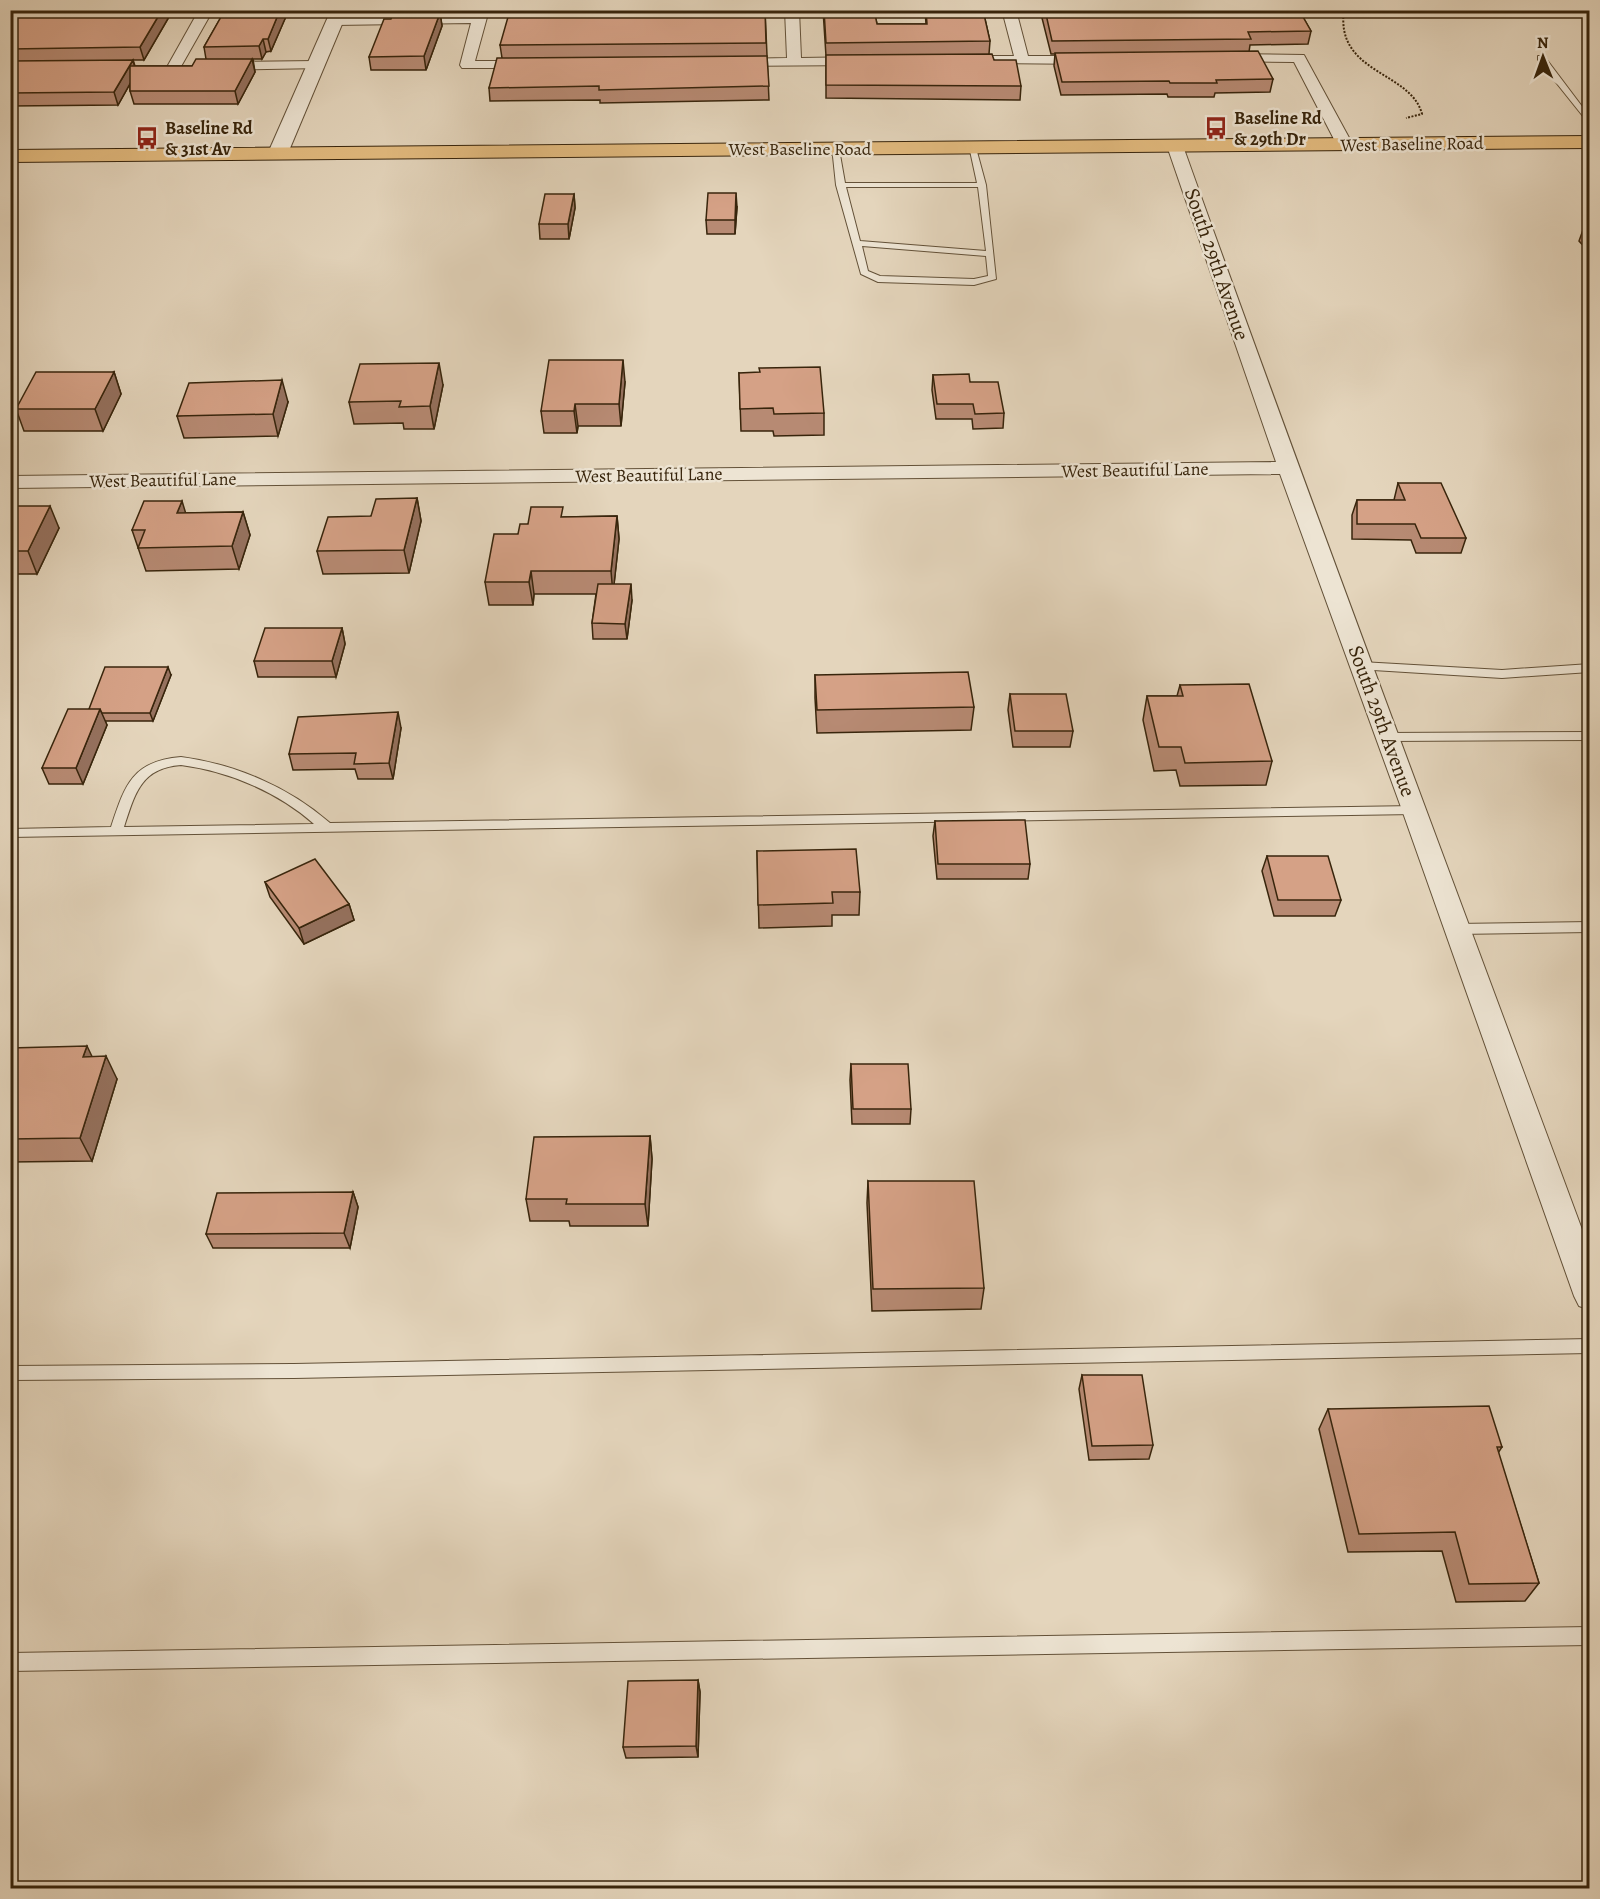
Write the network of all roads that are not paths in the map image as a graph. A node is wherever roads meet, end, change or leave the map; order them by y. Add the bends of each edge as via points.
1 (206, 10) edge
2 (792, 10) edge
3 (1008, 10) edge
4 (481, 15) edge
5 (337, 16) edge
6 (1540, 58) dead end
7 (1103, 59) edge
8 (1207, 59) edge
9 (1022, 60) junction
10 (876, 61) edge
11 (968, 61) edge
12 (794, 62) junction
13 (724, 63) edge
14 (548, 64) edge
15 (316, 65) junction
16 (1590, 123) edge
17 (1590, 142) edge
18 (1345, 145) junction
19 (1175, 146) junction
20 (972, 148) junction
21 (835, 149) junction
22 (278, 153) junction
23 (10, 156) edge
24 (840, 185) junction
25 (982, 185) junction
26 (857, 243) junction
27 (990, 254) junction
28 (1288, 468) junction
29 (10, 482) edge
30 (1361, 666) junction
31 (1590, 668) edge
32 (1590, 736) edge
33 (1387, 737) junction
34 (1415, 810) junction
35 (327, 828) junction
36 (116, 831) junction
37 (10, 833) edge
38 (1590, 927) edge
39 (1456, 929) junction
40 (1590, 1296) edge
41 (1590, 1346) edge
42 (10, 1373) edge
43 (1590, 1636) edge
44 (10, 1662) edge

1 - 15 street via 168,67
2 - 12 street
3 - 9 street
4 - 5 street
4 - 14 street via 467,65
5 - 15 street
6 - 16 lane
7 - 9 street
8 - 18 street via 1299,58
9 - 11 street
10 - 12 street
12 - 13 street
15 - 22 street
17 - 18 main road, West Baseline Road
18 - 19 main road, West Baseline Road
19 - 20 main road, West Baseline Road
19 - 28 street, South 29th Avenue
20 - 21 main road, West Baseline Road
20 - 25 lane
21 - 22 main road, West Baseline Road
21 - 24 lane
22 - 23 main road, West Baseline Road
24 - 25 lane
24 - 26 lane
25 - 27 lane
26 - 27 lane
26 - 27 lane via 864,272 878,279 974,282 993,277
28 - 29 street, West Beautiful Lane
28 - 30 street, South 29th Avenue
30 - 31 lane via 1502,674
30 - 33 street, South 29th Avenue
32 - 33 lane
33 - 34 street, South 29th Avenue
34 - 35 lane
34 - 39 street, South 29th Avenue
35 - 36 lane
35 - 36 lane via 279,794 197,762 171,760 149,768 130,788
36 - 37 lane
38 - 39 lane
39 - 40 street, South 29th Avenue
41 - 42 lane
43 - 44 lane

